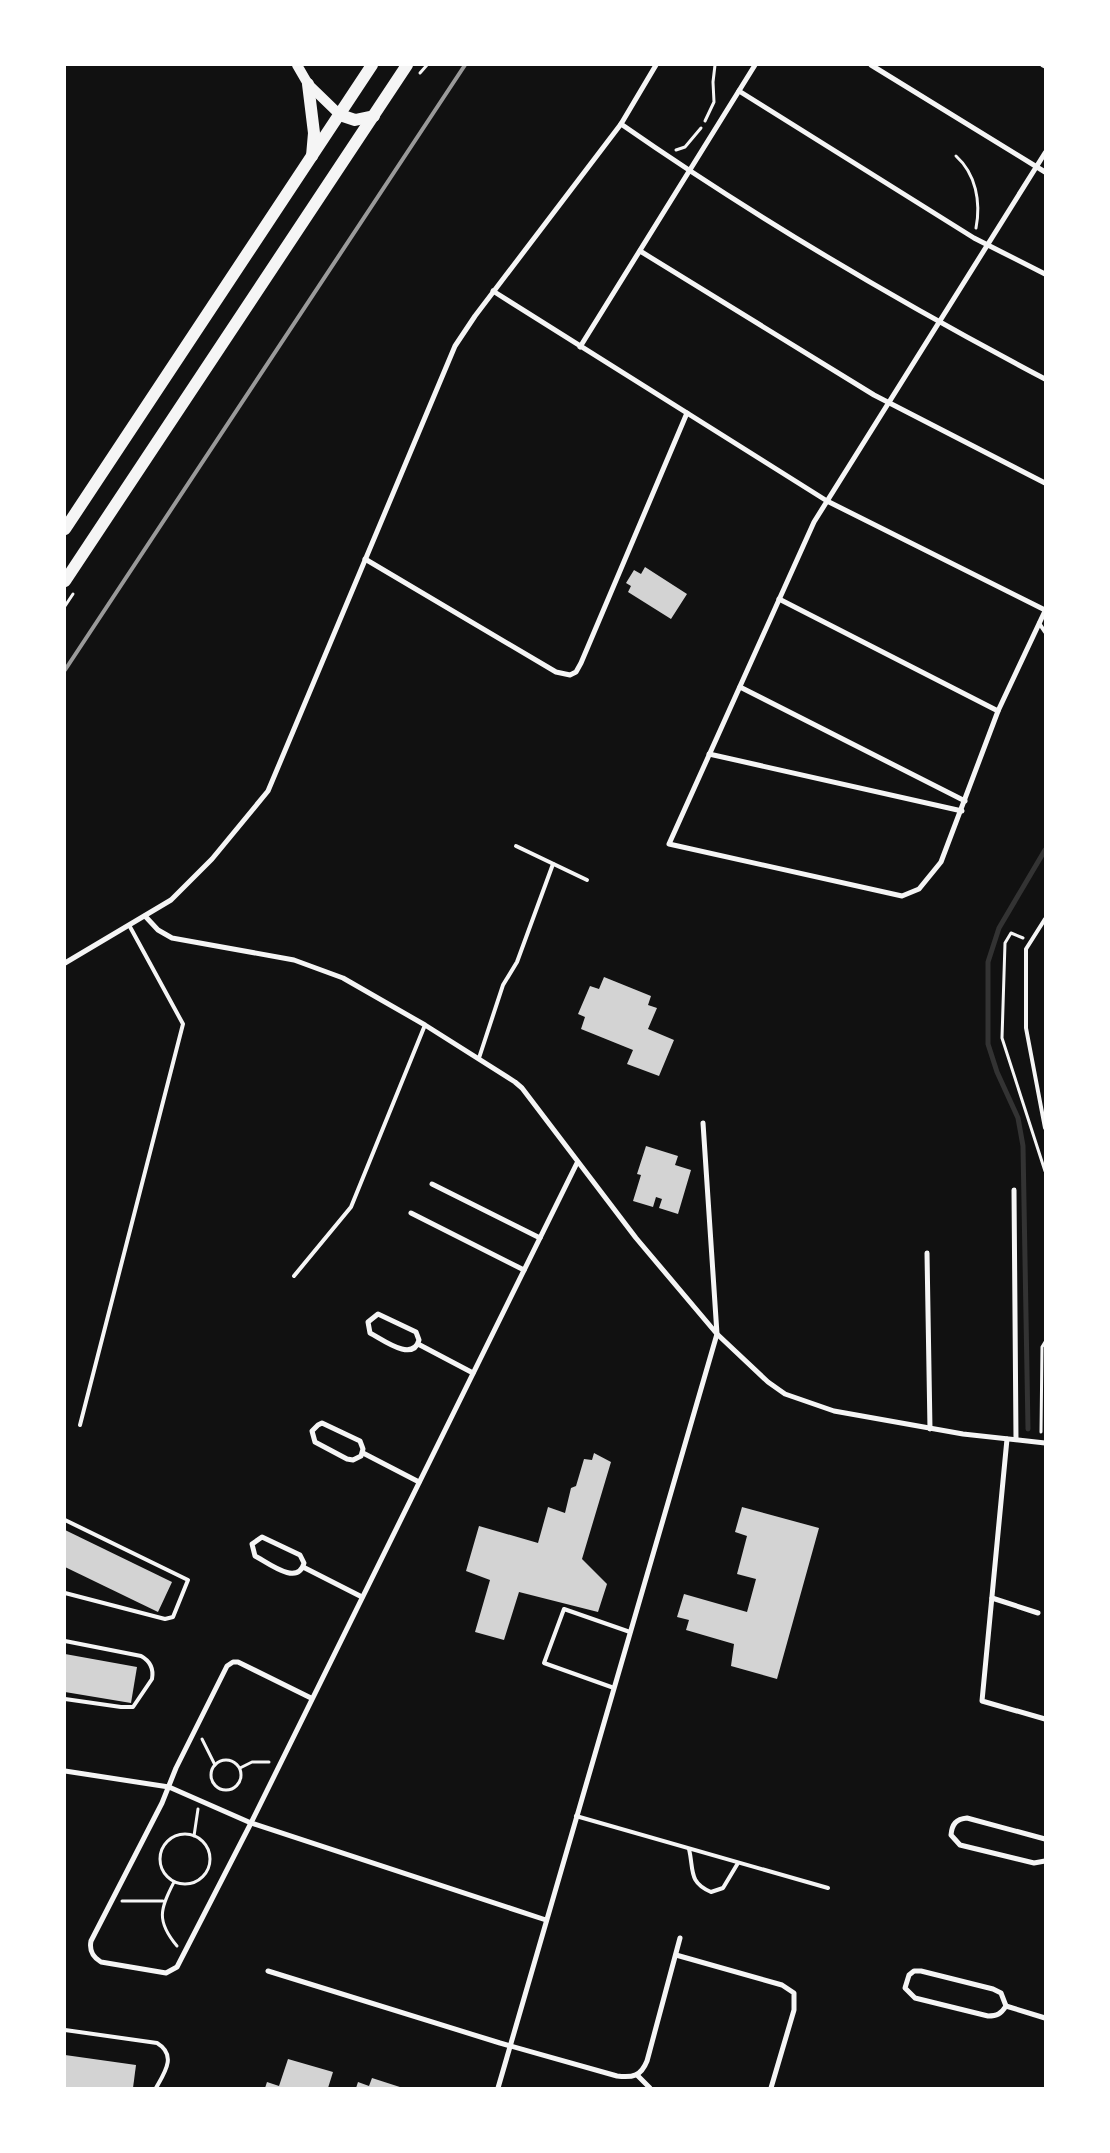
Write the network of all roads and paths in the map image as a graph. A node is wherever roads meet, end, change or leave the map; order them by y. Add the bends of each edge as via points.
1 (297, 65) edge
2 (372, 65) edge
3 (407, 65) edge
4 (656, 65) edge
5 (716, 65) edge
6 (755, 65) edge
7 (871, 65) edge
8 (308, 84) junction
9 (739, 91) junction
10 (340, 115) junction
11 (374, 116) junction
12 (621, 124) junction
13 (660, 152) junction
14 (1045, 153) edge
15 (956, 156) dead end
16 (311, 159) junction
17 (1036, 168) junction
18 (690, 170) junction
19 (1045, 172) edge
20 (974, 238) junction
21 (987, 244) junction
22 (640, 251) junction
23 (1045, 274) edge
24 (493, 291) junction
25 (938, 322) junction
26 (580, 347) junction
27 (1045, 378) edge
28 (889, 403) junction
29 (687, 414) junction
30 (1045, 483) edge
31 (827, 501) junction
32 (65, 529) edge
33 (365, 559) junction
34 (65, 581) edge
35 (779, 599) junction
36 (1045, 610) edge
37 (1038, 623) junction
38 (1045, 632) edge
39 (740, 686) junction
40 (998, 711) junction
41 (709, 754) junction
42 (965, 801) junction
43 (962, 811) junction
44 (516, 846) dead end
45 (553, 864) junction
46 (587, 880) dead end
47 (145, 916) junction
48 (1045, 919) edge
49 (129, 925) junction
50 (1031, 941) junction
51 (65, 962) edge
52 (425, 1024) junction
53 (479, 1058) junction
54 (703, 1123) dead end
55 (1045, 1128) edge
56 (577, 1163) junction
57 (1045, 1171) edge
58 (432, 1184) dead end
59 (1014, 1190) dead end
60 (412, 1213) dead end
61 (540, 1238) junction
62 (927, 1253) dead end
63 (524, 1270) junction
64 (294, 1276) dead end
65 (717, 1334) junction
66 (1045, 1342) edge
67 (418, 1344) junction
68 (473, 1373) junction
69 (80, 1425) dead end
70 (930, 1428) junction
71 (1007, 1439) junction
72 (1016, 1440) junction
73 (1043, 1442) edge
74 (363, 1453) junction
75 (419, 1482) junction
76 (65, 1520) edge
77 (302, 1568) junction
78 (65, 1593) edge
79 (362, 1597) junction
80 (992, 1598) junction
81 (1038, 1613) dead end
82 (630, 1632) junction
83 (65, 1641) edge
84 (614, 1688) junction
85 (311, 1698) junction
86 (65, 1699) edge
87 (1045, 1719) edge
88 (196, 1727) junction
89 (280, 1764) junction
90 (214, 1766) junction
91 (240, 1768) junction
92 (65, 1771) edge
93 (169, 1787) junction
94 (201, 1801) junction
95 (576, 1816) junction
96 (251, 1824) junction
97 (194, 1836) junction
98 (1045, 1839) edge
99 (689, 1849) junction
100 (1045, 1861) edge
101 (738, 1863) junction
102 (174, 1882) junction
103 (828, 1888) dead end
104 (111, 1901) junction
105 (163, 1901) junction
106 (546, 1920) junction
107 (680, 1938) dead end
108 (184, 1953) junction
109 (676, 1955) junction
110 (268, 1970) dead end
111 (1006, 2006) junction
112 (1045, 2018) edge
113 (65, 2030) edge
114 (509, 2046) junction
115 (638, 2076) junction
116 (156, 2088) edge
117 (498, 2088) edge
118 (650, 2088) edge
119 (771, 2088) edge

1 - 8 main road
2 - 10 main road
3 - 11 main road
4 - 12 street
5 - 13 path via 712,82 714,102 703,126 685,147
6 - 9 street
7 - 17 street
8 - 10 main road
8 - 16 main road via 314,132
9 - 18 street
9 - 20 street
10 - 11 main road via 355,120
10 - 16 main road
11 - 34 main road
12 - 13 street
12 - 24 street
13 - 18 street
14 - 17 street
15 - 20 path via 966,166 978,200
16 - 32 main road
17 - 19 street
17 - 21 street
18 - 22 street
18 - 25 street
20 - 21 street
21 - 23 street
21 - 25 street
22 - 26 street
22 - 28 street
24 - 26 street
24 - 33 street via 455,346
25 - 27 street
25 - 28 street
26 - 29 street
28 - 30 street
28 - 31 street
29 - 31 street
29 - 33 street via 581,663 570,675 556,672
31 - 35 street
31 - 36 street
33 - 47 street via 268,791 182,890
35 - 39 street
35 - 40 street
36 - 37 street
37 - 38 lane
37 - 40 street
39 - 41 street
39 - 42 street
40 - 42 street
41 - 43 street
41 - 43 street via 669,844 902,896 919,889 930,878 941,862
42 - 43 street
44 - 45 lane
45 - 46 lane
45 - 53 lane via 517,962 503,985
47 - 49 street
47 - 52 street via 158,930 172,938 308,964 343,978
48 - 50 lane
49 - 51 street
49 - 69 lane via 182,1024
50 - 55 lane via 1026,949 1026,1028
50 - 57 path via 1011,933 1005,943 1002,1038
52 - 53 street
52 - 64 lane via 351,1206
53 - 56 street via 522,1088
54 - 65 street
56 - 61 street
56 - 65 street
58 - 61 street
59 - 72 street
60 - 63 street
61 - 63 street
62 - 70 street
63 - 68 street
65 - 70 street via 768,1382 796,1399 834,1411
65 - 82 street
66 - 73 path via 1042,1347
67 - 67 street via 418,1336 413,1330 382,1315 373,1316 368,1322 370,1333 403,1350 412,1350
67 - 68 street
68 - 75 street
70 - 71 street
71 - 72 street
71 - 80 street
72 - 73 street
74 - 74 street via 360,1441 327,1424 318,1425 312,1431 315,1442 347,1459 356,1459
74 - 75 street
75 - 79 street
76 - 78 lane via 188,1580 173,1617 165,1619
77 - 77 street via 303,1559 298,1553 266,1537 258,1538 252,1544 255,1556 287,1573 296,1573
77 - 79 street
79 - 85 street
80 - 81 street
80 - 87 street via 982,1701
82 - 84 street
82 - 84 lane via 564,1609 544,1663
83 - 86 lane via 141,1656 150,1663 153,1673 133,1707
84 - 95 street
85 - 88 street via 233,1662 224,1671
85 - 89 street
88 - 90 path
88 - 93 street
89 - 91 path via 252,1762
89 - 96 street
90 - 91 path via 228,1760
90 - 91 path via 212,1780 222,1790 232,1789 240,1783
92 - 93 street
93 - 94 street
93 - 104 street
94 - 96 street
94 - 97 path
95 - 99 lane
95 - 106 street
96 - 106 street
96 - 108 street
97 - 102 path via 174,1836 161,1848 160,1865
97 - 102 path via 208,1849 210,1865 201,1879 193,1883
98 - 100 street via 967,1818 960,1818 952,1829 952,1835 960,1844 1034,1863
99 - 101 lane
99 - 101 lane via 693,1875 699,1886 711,1892 723,1888
101 - 103 lane
102 - 105 path
104 - 105 path
104 - 108 street via 90,1941 91,1953 96,1959 166,1973 177,1967
105 - 108 path via 161,1918 171,1938
106 - 114 street
107 - 109 street
109 - 115 street via 647,2061
109 - 119 street via 782,1985 794,1993 796,2003
110 - 114 street
111 - 111 street via 1001,1993 994,1989 921,1971 914,1971 906,1982 906,1988 915,1998 988,2016 996,2016
111 - 112 street
113 - 116 lane via 157,2043 165,2047 169,2055 167,2068
114 - 115 street via 618,2076
114 - 117 street
115 - 118 street

